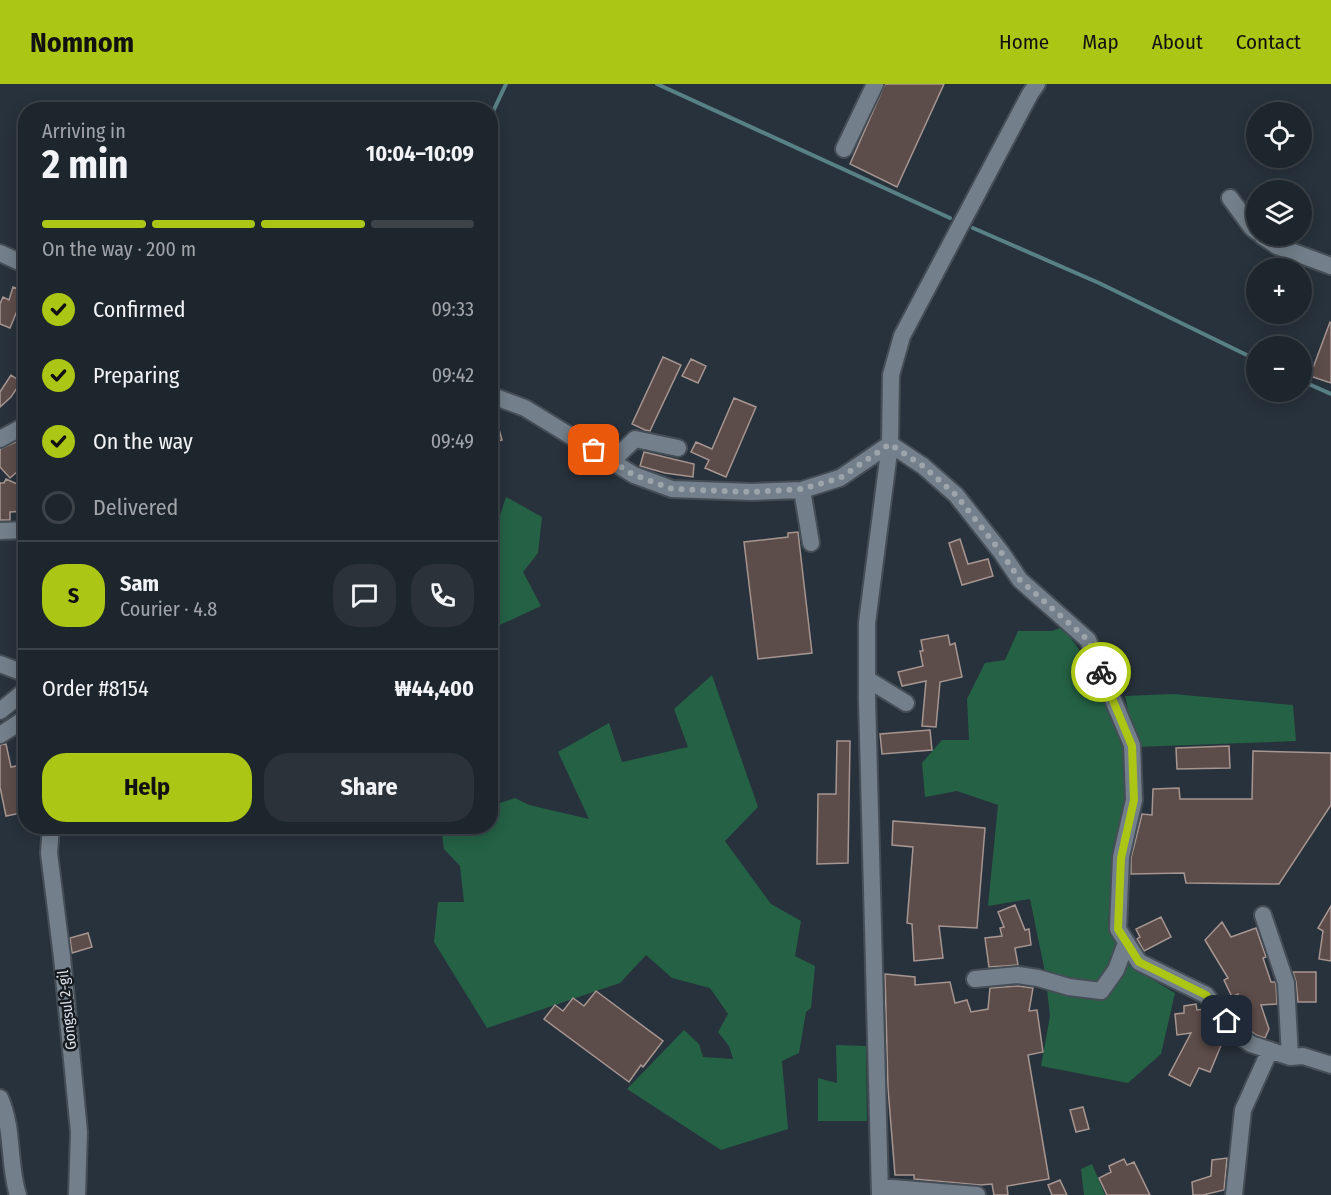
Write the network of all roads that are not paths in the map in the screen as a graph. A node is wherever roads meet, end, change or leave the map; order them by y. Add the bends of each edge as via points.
1 (875, 84) edge
2 (1030, 87) edge
3 (844, 148) dead end
4 (1230, 198) dead end
5 (1246, 220) edge
6 (1277, 246) edge
7 (0, 253) edge
8 (18, 261) edge
9 (1331, 266) edge
10 (498, 398) edge
11 (18, 429) edge
12 (0, 439) edge
13 (890, 444) junction
14 (678, 448) dead end
15 (612, 461) junction
16 (802, 489) junction
17 (18, 530) edge
18 (0, 531) edge
19 (811, 543) dead end
20 (0, 664) edge
21 (18, 672) edge
22 (867, 679) junction
23 (18, 696) edge
24 (906, 703) dead end
25 (0, 711) edge
26 (18, 723) edge
27 (0, 735) edge
28 (50, 834) edge
29 (1263, 915) dead end
30 (1126, 943) junction
31 (975, 979) dead end
32 (1270, 1050) junction
33 (1290, 1057) junction
34 (1331, 1065) edge
35 (0, 1098) edge
36 (880, 1191) edge
37 (18, 1195) edge
38 (77, 1195) edge
39 (977, 1195) edge
40 (1234, 1195) edge

1 - 3 street
2 - 13 street via 902,336 891,375
4 - 5 street
6 - 9 street
7 - 8 street
10 - 15 street via 525,408
11 - 12 street
13 - 16 street via 840,478
13 - 22 street via 867,623
13 - 30 street via 956,495 1020,580 1088,640 1132,746 1134,800 1121,858 1118,929
14 - 15 street via 635,439
15 - 16 street via 634,475 672,489
16 - 19 street
17 - 18 street
20 - 21 street
22 - 24 street
22 - 36 street
23 - 25 street
26 - 27 street
28 - 38 street, Gongsul 2-gil via 49,852 79,1132
29 - 33 street via 1286,982
30 - 31 street via 1116,970 1101,991 1018,975
30 - 32 street via 1139,962 1206,995 1237,1034
32 - 33 street
32 - 40 street via 1243,1110
33 - 34 street via 1303,1056
35 - 37 street via 12,1145
36 - 39 street

